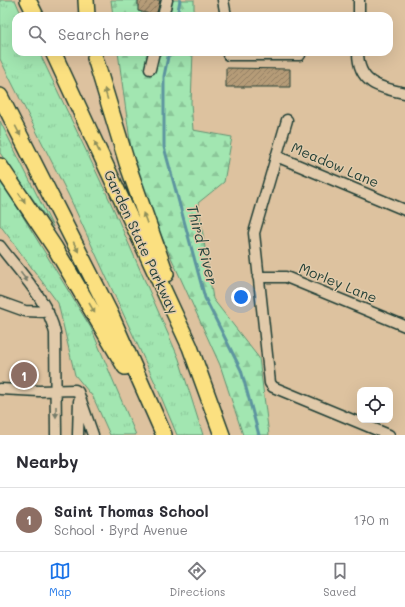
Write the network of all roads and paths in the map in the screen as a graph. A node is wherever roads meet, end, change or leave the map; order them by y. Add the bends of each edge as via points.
1 (28, 0) edge
2 (86, 0) edge
3 (167, 0) edge
4 (223, 0) edge
5 (359, 0) edge
6 (34, 12) edge
7 (87, 12) edge
8 (164, 12) edge
9 (225, 12) edge
10 (359, 12) edge
11 (55, 56) edge
12 (153, 56) edge
13 (359, 56) edge
14 (95, 58) dead end
15 (150, 69) dead end
16 (405, 93) edge
17 (0, 96) edge
18 (287, 120) dead end
19 (276, 156) junction
20 (0, 166) edge
21 (405, 210) edge
22 (0, 246) edge
23 (258, 277) junction
24 (0, 302) edge
25 (48, 312) junction
26 (405, 326) edge
27 (190, 347) junction
28 (0, 389) edge
29 (56, 390) junction
30 (79, 395) junction
31 (56, 435) edge
32 (78, 435) edge
33 (93, 435) edge
34 (163, 435) edge
35 (222, 435) edge
36 (389, 435) edge

1 - 6 highway
2 - 7 highway
3 - 8 street
4 - 9 street
5 - 10 street
27 -> 11 highway, Garden State Parkway
12 - 15 street
13 - 16 street via 362,73 370,82 388,90
27 -> 14 highway via 136,191
17 -> 34 highway via 110,313
18 - 19 street
19 - 21 street, Meadow Lane
19 - 23 street via 254,233
20 -> 34 highway via 83,294
22 -> 25 street
23 - 26 street, Morley Lane via 286,277
23 - 36 street via 270,383 273,387
24 - 25 street via 25,311
25 - 29 street via 55,333
27 - 35 highway, Garden State Parkway
28 - 29 street
29 - 30 street via 75,390
29 -> 31 street
30 - 32 street
30 - 33 street

